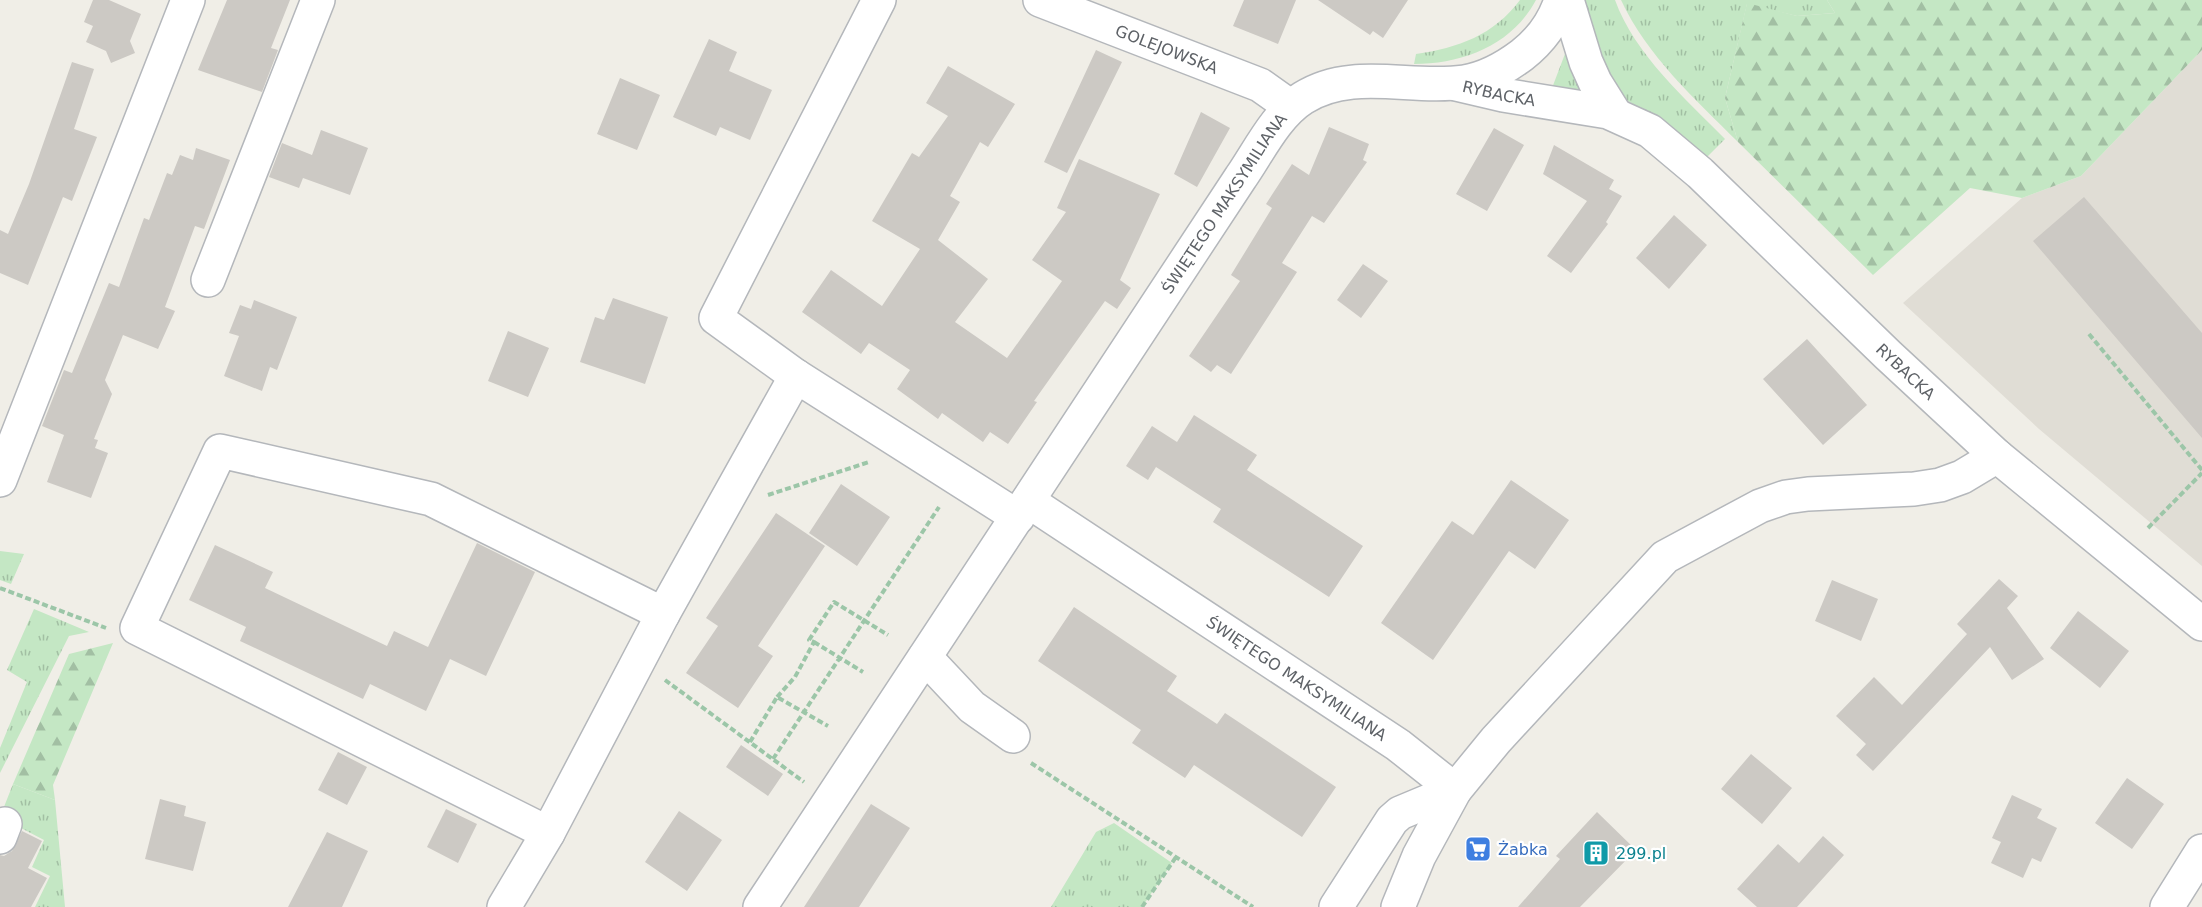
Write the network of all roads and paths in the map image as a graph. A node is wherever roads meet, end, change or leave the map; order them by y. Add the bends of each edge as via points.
1 (188, 0) edge
2 (318, 0) edge
3 (879, 0) edge
4 (1040, 0) edge
5 (1561, 0) edge
6 (1567, 0) edge
7 (1454, 83) junction
8 (1291, 107) junction
9 (1614, 114) junction
10 (208, 280) dead end
11 (2088, 334) dead end
12 (796, 376) junction
13 (1997, 456) junction
14 (879, 459) dead end
15 (2202, 471) edge
16 (0, 480) edge
17 (759, 498) dead end
18 (942, 501) dead end
19 (1023, 509) junction
20 (2148, 528) dead end
21 (0, 588) edge
22 (663, 614) junction
23 (864, 620) junction
24 (2202, 624) edge
25 (106, 628) dead end
26 (888, 636) dead end
27 (814, 642) junction
28 (925, 657) junction
29 (838, 658) junction
30 (864, 672) dead end
31 (657, 674) dead end
32 (777, 697) junction
33 (803, 712) junction
34 (828, 726) dead end
35 (750, 742) junction
36 (1021, 749) joint
37 (773, 759) junction
38 (806, 783) dead end
39 (1455, 790) junction
40 (548, 833) junction
41 (2202, 851) edge
42 (1176, 857) junction
43 (504, 907) edge
44 (760, 907) edge
45 (1142, 907) edge
46 (1253, 907) edge
47 (1336, 907) edge
48 (1398, 907) edge
49 (2167, 907) edge

1 - 16 street
2 - 10 street
3 - 12 street via 716,318
4 - 8 street, GOLEJOWSKA via 1260,84
5 - 7 street, RYBACKA via 1549,26 1527,51 1477,79
6 - 9 street via 1586,62
7 - 8 street, ŚWIĘTEGO MAKSYMILIANA via 1350,83 1320,90
7 - 9 street, RYBACKA
8 - 19 street, ŚWIĘTEGO MAKSYMILIANA
9 - 13 street, RYBACKA via 1650,131 1700,173
11 - 15 path
12 - 19 street
12 - 22 street
13 - 24 street, RYBACKA
13 - 39 street via 1962,477 1940,484 1786,497 1760,506 1665,557 1496,740
14 - 17 path
15 - 20 path
18 - 23 path
19 - 28 street, ŚWIĘTEGO MAKSYMILIANA
19 - 39 street, ŚWIĘTEGO MAKSYMILIANA via 1398,745
21 - 25 path
22 - 40 street
22 - 40 street via 431,500 220,451 137,628
23 - 26 path
23 - 27 path via 834,602 809,640
23 - 29 path
27 - 29 path
27 - 32 path via 795,677
28 - 36 street via 972,707
28 - 44 street, ŚWIĘTEGO MAKSYMILIANA
29 - 30 path
29 - 33 path
31 - 35 path
32 - 33 path
32 - 35 path
33 - 34 path
33 - 37 path
35 - 37 path
36 - 42 path
37 - 38 path
39 - 47 street via 1392,820
39 - 48 street via 1419,856
40 - 43 street
41 - 49 street
42 - 45 path
42 - 46 path

